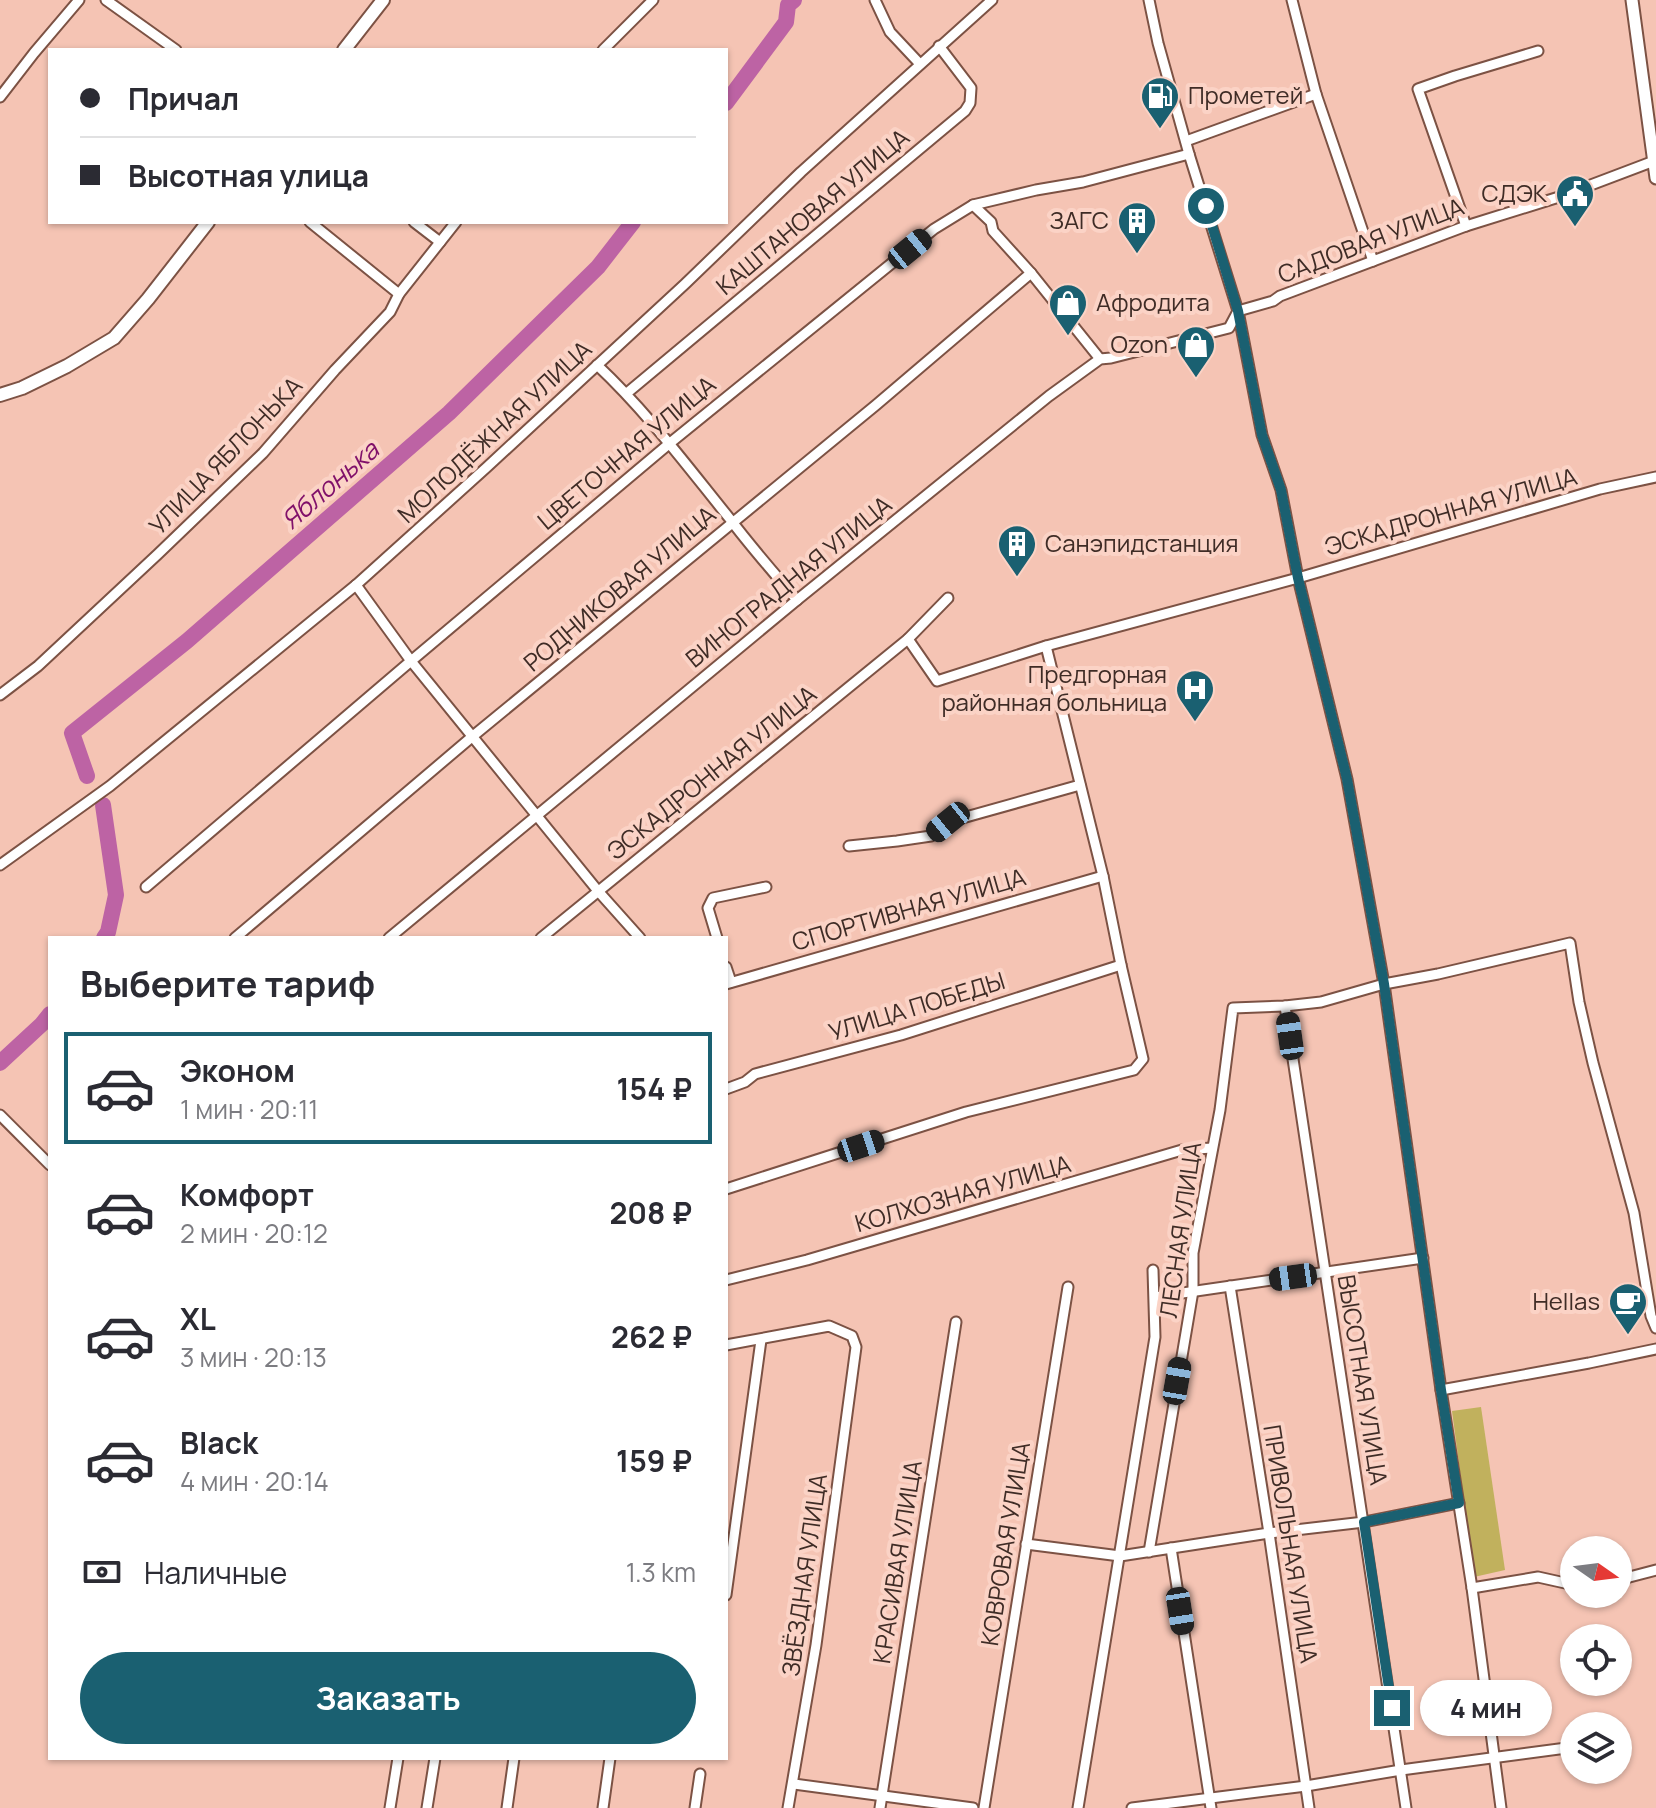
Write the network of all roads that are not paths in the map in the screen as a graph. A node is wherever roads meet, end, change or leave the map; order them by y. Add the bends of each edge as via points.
1 (79, 0) edge
2 (106, 0) edge
3 (383, 0) edge
4 (653, 0) edge
5 (875, 0) edge
6 (992, 0) edge
7 (1149, 0) edge
8 (1292, 0) edge
9 (1632, 0) edge
10 (939, 46) junction
11 (173, 48) edge
12 (346, 48) edge
13 (605, 48) edge
14 (1538, 51) dead end
15 (920, 64) junction
16 (1316, 94) junction
17 (0, 97) edge
18 (1186, 141) junction
19 (1189, 154) junction
20 (1654, 161) junction
21 (1656, 178) edge
22 (973, 205) junction
23 (206, 224) edge
24 (312, 224) edge
25 (417, 224) edge
26 (454, 224) edge
27 (1466, 226) junction
28 (440, 242) junction
29 (1373, 261) junction
30 (1031, 273) junction
31 (399, 294) junction
32 (1238, 311) junction
33 (1100, 359) junction
34 (597, 365) junction
35 (627, 393) junction
36 (0, 395) edge
37 (670, 443) junction
38 (1656, 477) edge
39 (732, 522) junction
40 (1298, 578) junction
41 (356, 585) junction
42 (948, 598) dead end
43 (797, 600) junction
44 (908, 639) junction
45 (1046, 646) junction
46 (411, 661) junction
47 (0, 695) edge
48 (473, 736) junction
49 (1080, 785) junction
50 (538, 815) junction
51 (849, 846) dead end
52 (0, 865) edge
53 (1103, 876) junction
54 (146, 887) dead end
55 (766, 887) dead end
56 (598, 891) junction
57 (237, 936) edge
58 (391, 936) edge
59 (543, 936) edge
60 (638, 936) edge
61 (716, 936) edge
62 (1121, 965) junction
63 (728, 983) edge
64 (1384, 984) junction
65 (1285, 1006) junction
66 (728, 1088) edge
67 (0, 1115) edge
68 (1212, 1148) junction
69 (48, 1163) edge
70 (728, 1188) edge
71 (1423, 1258) junction
72 (1153, 1270) dead end
73 (1324, 1272) junction
74 (728, 1279) edge
75 (1230, 1286) junction
76 (1068, 1287) dead end
77 (1193, 1291) junction
78 (1155, 1297) junction
79 (956, 1322) dead end
80 (1656, 1328) edge
81 (761, 1340) junction
82 (728, 1345) edge
83 (1656, 1349) edge
84 (1441, 1390) junction
85 (1459, 1503) junction
86 (1364, 1522) junction
87 (1269, 1533) junction
88 (1026, 1544) junction
89 (1171, 1548) junction
90 (1149, 1552) junction
91 (1120, 1556) junction
92 (1656, 1570) edge
93 (1632, 1576) edge
94 (728, 1580) edge
95 (1560, 1582) edge
96 (1472, 1588) junction
97 (1560, 1749) edge
98 (1494, 1758) junction
99 (398, 1760) edge
100 (435, 1760) edge
101 (514, 1760) edge
102 (610, 1760) edge
103 (1401, 1770) junction
104 (700, 1774) dead end
105 (794, 1784) junction
106 (1306, 1786) junction
107 (883, 1796) junction
108 (1211, 1803) edge
109 (390, 1808) edge
110 (427, 1808) edge
111 (507, 1808) edge
112 (603, 1808) edge
113 (695, 1808) edge
114 (788, 1808) edge
115 (880, 1808) edge
116 (973, 1808) edge
117 (984, 1808) edge
118 (1078, 1808) edge
119 (1132, 1808) edge
120 (1309, 1808) edge
121 (1406, 1808) edge
122 (1501, 1808) edge

1 - 17 street
2 - 11 street
3 - 12 main road
4 - 13 street
5 - 15 street via 890,32
6 - 10 street, МОЛОДЁЖНАЯ УЛИЦА
7 - 18 street
8 - 16 street
9 - 20 street
10 - 15 street, МОЛОДЁЖНАЯ УЛИЦА
10 - 35 street, КАШТАНОВАЯ УЛИЦА via 971,88 965,111
14 - 27 street via 1418,89
15 - 34 street, МОЛОДЁЖНАЯ УЛИЦА
16 - 18 street
16 - 29 street
18 - 19 street
19 - 22 street, ЦВЕТОЧНАЯ УЛИЦА
19 - 32 street
20 - 21 street
20 - 27 street, САДОВАЯ УЛИЦА
22 - 30 street
22 - 37 street, ЦВЕТОЧНАЯ УЛИЦА via 934,229
23 - 36 main road via 114,338 67,366
24 - 31 street
25 - 28 street
26 - 28 street, УЛИЦА ЯБЛОНЬКА
27 - 29 street, САДОВАЯ УЛИЦА
28 - 31 street, УЛИЦА ЯБЛОНЬКА
29 - 32 street, САДОВАЯ УЛИЦА
30 - 33 street
30 - 39 street, РОДНИКОВАЯ УЛИЦА
31 - 47 street, УЛИЦА ЯБЛОНЬКА via 390,312 263,453 38,666
32 - 33 street, ВИНОГРАДНАЯ УЛИЦА via 1229,328
32 - 40 street
33 - 43 street, ВИНОГРАДНАЯ УЛИЦА
34 - 35 street
34 - 41 street, МОЛОДЁЖНАЯ УЛИЦА
35 - 37 street
37 - 39 street
37 - 46 street, ЦВЕТОЧНАЯ УЛИЦА
38 - 40 street, ЭСКАДРОННАЯ УЛИЦА
39 - 43 street
39 - 48 street, РОДНИКОВАЯ УЛИЦА
40 - 45 street, ЭСКАДРОННАЯ УЛИЦА
40 - 64 street via 1347,779
41 - 46 street
41 - 52 street, МОЛОДЁЖНАЯ УЛИЦА via 110,786
42 - 44 street, ЭСКАДРОННАЯ УЛИЦА
43 - 50 street, ВИНОГРАДНАЯ УЛИЦА
44 - 45 street, ЭСКАДРОННАЯ УЛИЦА via 937,681
44 - 56 street, ЭСКАДРОННАЯ УЛИЦА
45 - 49 street
46 - 48 street
46 - 54 street, ЦВЕТОЧНАЯ УЛИЦА
48 - 50 street
48 - 57 street, РОДНИКОВАЯ УЛИЦА
49 - 51 street via 948,822 931,836
49 - 53 street
50 - 56 street
50 - 58 street, ВИНОГРАДНАЯ УЛИЦА
53 - 62 street
53 - 63 street, СПОРТИВНАЯ УЛИЦА
55 - 61 street via 713,898 708,908
56 - 59 street, ЭСКАДРОННАЯ УЛИЦА
56 - 60 street
62 - 66 street, УЛИЦА ПОБЕДЫ via 901,1035 755,1074
62 - 70 street via 1143,1059 1134,1070 966,1112
64 - 65 street
64 - 71 street
64 - 80 street via 1570,943 1579,1002 1634,1213
65 - 68 street, ЛЕСНАЯ УЛИЦА via 1233,1008
65 - 73 street, ВЫСОТНАЯ УЛИЦА
67 - 69 street
68 - 74 street, КОЛХОЗНАЯ УЛИЦА via 1182,1150
68 - 77 street, ЛЕСНАЯ УЛИЦА via 1193,1253
71 - 73 street
71 - 84 street
72 - 78 street, ЛЕСНАЯ УЛИЦА
73 - 75 street
73 - 86 street, ВЫСОТНАЯ УЛИЦА
75 - 77 street
75 - 87 street, ПРИВОЛЬНАЯ УЛИЦА
76 - 88 street, КОВРОВАЯ УЛИЦА
77 - 78 street
77 - 90 street, ЛЕСНАЯ УЛИЦА
78 - 91 street, ЛЕСНАЯ УЛИЦА via 1155,1337
79 - 107 street, КРАСИВАЯ УЛИЦА
81 - 82 street
81 - 94 street
81 - 105 street, ЗВЁЗДНАЯ УЛИЦА via 829,1326 852,1336 856,1347
83 - 84 street
84 - 85 street
85 - 86 street
85 - 96 street
86 - 87 street
86 - 103 street, ВЫСОТНАЯ УЛИЦА
87 - 89 street
87 - 106 street, ПРИВОЛЬНАЯ УЛИЦА
88 - 91 street
88 - 117 street, КОВРОВАЯ УЛИЦА
89 - 90 street
89 - 108 street
90 - 91 street
91 - 118 street, ЛЕСНАЯ УЛИЦА
92 - 93 street
95 - 96 street via 1538,1577
96 - 98 street
97 - 98 street
98 - 103 street
98 - 122 street
99 - 109 street
100 - 110 street
101 - 111 street
102 - 112 street
103 - 106 street
103 - 121 street, ВЫСОТНАЯ УЛИЦА
104 - 113 street
105 - 107 street
105 - 114 street, ЗВЁЗДНАЯ УЛИЦА
106 - 108 street
106 - 120 street, ПРИВОЛЬНАЯ УЛИЦА
107 - 115 street, КРАСИВАЯ УЛИЦА
107 - 116 street
108 - 119 street

